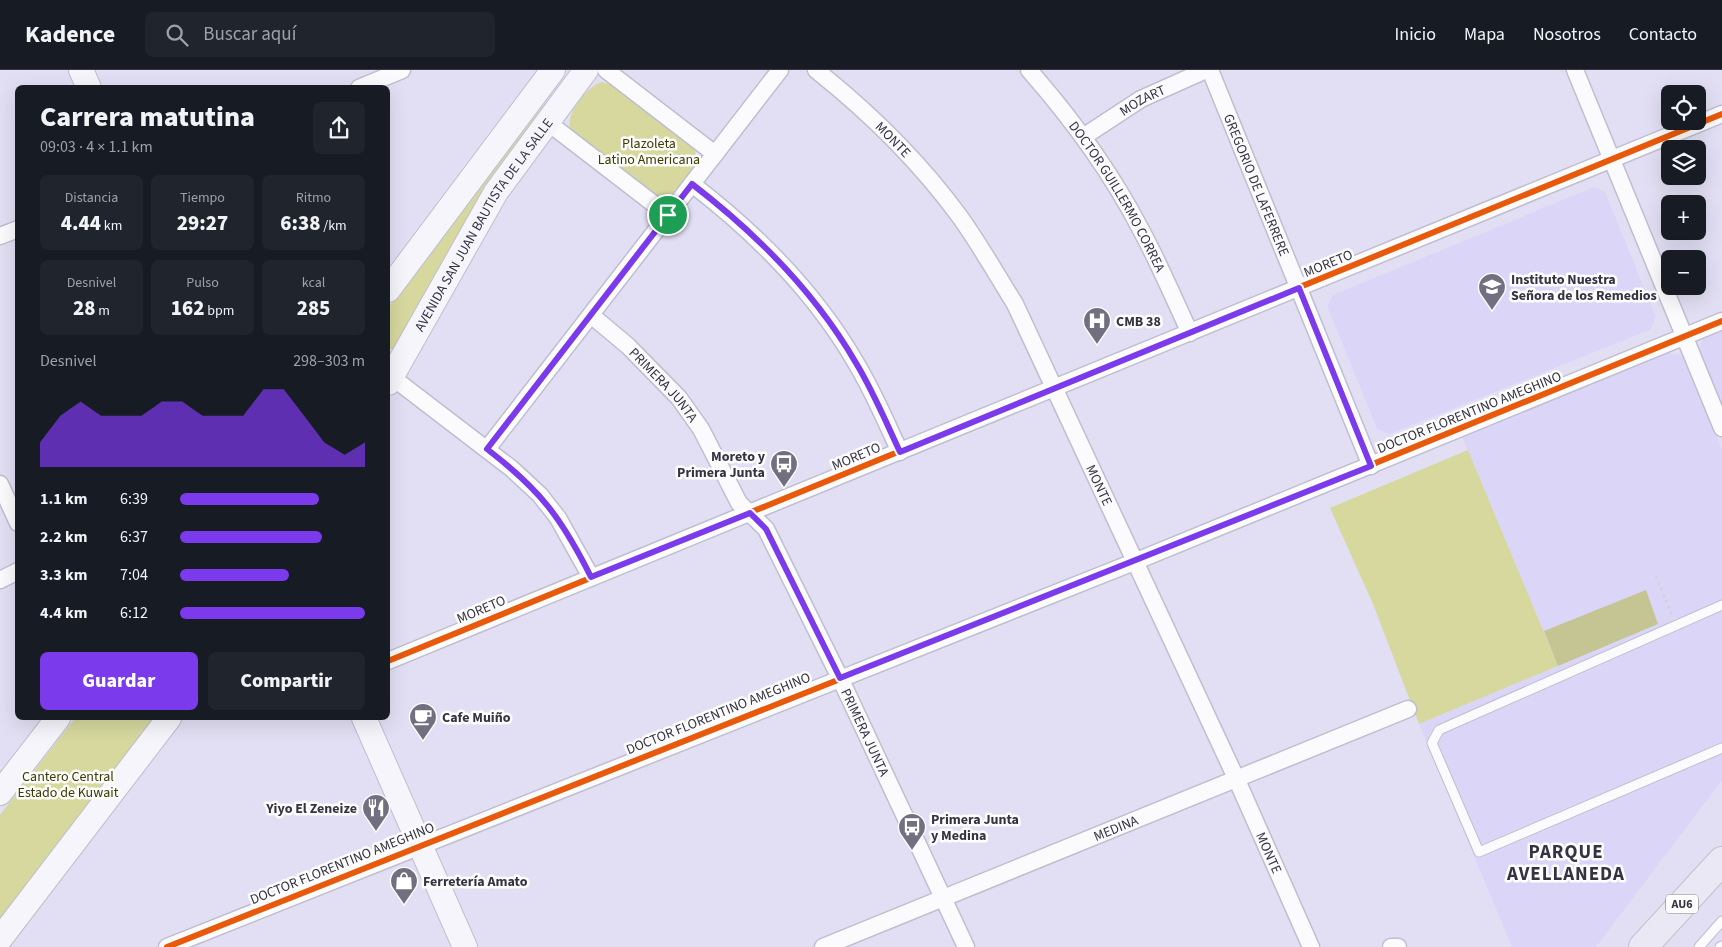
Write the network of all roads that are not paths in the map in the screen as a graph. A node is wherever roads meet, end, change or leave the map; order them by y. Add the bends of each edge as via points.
1 (81, 70) edge
2 (402, 70) edge
3 (586, 70) edge
4 (606, 70) edge
5 (780, 70) edge
6 (816, 70) edge
7 (1029, 70) edge
8 (1206, 70) edge
9 (1210, 70) edge
10 (1575, 70) edge
11 (547, 73) edge
12 (88, 85) edge
13 (366, 85) edge
14 (567, 94) junction
15 (1722, 114) edge
16 (546, 121) junction
17 (1083, 137) junction
18 (715, 154) junction
19 (1611, 160) junction
20 (692, 184) junction
21 (668, 215) junction
22 (15, 229) edge
23 (0, 236) edge
24 (390, 287) edge
25 (1299, 288) junction
26 (591, 315) junction
27 (1722, 321) edge
28 (1190, 333) junction
29 (1685, 336) junction
30 (390, 376) edge
31 (390, 379) edge
32 (1053, 389) junction
33 (1721, 425) edge
34 (487, 449) junction
35 (900, 452) junction
36 (1371, 466) junction
37 (0, 484) edge
38 (750, 513) junction
39 (15, 516) edge
40 (1134, 562) junction
41 (15, 572) edge
42 (591, 577) junction
43 (0, 580) edge
44 (1722, 605) edge
45 (390, 660) edge
46 (840, 678) junction
47 (1408, 709) dead end
48 (56, 720) edge
49 (167, 720) edge
50 (365, 720) edge
51 (1722, 748) edge
52 (1236, 778) junction
53 (0, 793) edge
54 (420, 845) junction
55 (1722, 861) edge
56 (944, 898) junction
57 (1722, 921) edge
58 (0, 939) edge
59 (167, 947) edge
60 (465, 947) edge
61 (823, 947) edge
62 (966, 947) edge
63 (1311, 947) edge
64 (1391, 947) edge
65 (1398, 947) edge
66 (1642, 947) edge
67 (1699, 947) edge

1 - 12 street
2 - 13 street
3 - 14 street, AVENIDA SAN JUAN BAUTISTA DE LA SALLE
4 - 18 street
5 - 18 street
6 - 32 street, MONTE via 878,123 924,172 959,216 1015,304
7 - 17 street, DOCTOR GUILLERMO CORREA
8 - 17 street, MOZART via 1141,99
9 - 25 street, GREGORIO DE LAFERRERE
10 - 19 street
11 - 14 street
11 - 24 street, AVENIDA SAN JUAN BAUTISTA DE LA SALLE
14 - 16 street, AVENIDA SAN JUAN BAUTISTA DE LA SALLE
15 - 19 street, MORETO
16 - 21 street
16 - 30 street, AVENIDA SAN JUAN BAUTISTA DE LA SALLE via 470,234
17 - 28 street, DOCTOR GUILLERMO CORREA via 1140,229
18 - 20 street
19 - 25 street, MORETO
19 - 29 street
20 - 21 street
20 - 35 street via 766,247 817,305 863,375
21 - 26 street
22 - 23 street
25 - 28 street, MORETO
25 - 36 street, GREGORIO DE LAFERRERE
26 - 34 street
26 - 38 street, PRIMERA JUNTA via 635,352 678,398 701,429 739,503
27 - 29 street, DOCTOR FLORENTINO AMEGHINO
28 - 32 street, MORETO
29 - 33 street
29 - 36 street, DOCTOR FLORENTINO AMEGHINO
31 - 34 street
32 - 35 street, MORETO
32 - 40 street, MONTE
34 - 42 street via 550,507 576,546
35 - 38 street, MORETO
36 - 40 street, DOCTOR FLORENTINO AMEGHINO
37 - 39 street
38 - 42 street, MORETO
38 - 46 street, PRIMERA JUNTA via 766,529
40 - 46 street, DOCTOR FLORENTINO AMEGHINO
40 - 52 street, MONTE
41 - 43 street
42 - 45 street, MORETO
44 - 51 lane via 1439,730 1432,743 1479,852
46 - 54 street, DOCTOR FLORENTINO AMEGHINO
46 - 56 street, PRIMERA JUNTA
47 - 52 street, MEDINA
48 - 53 street
49 - 58 street
50 - 54 street
52 - 56 street, MEDINA
52 - 63 street, MONTE
54 - 59 street, DOCTOR FLORENTINO AMEGHINO
54 - 60 street
55 - 66 highway, AU6
56 - 61 street, MEDINA
56 - 62 street, PRIMERA JUNTA
57 - 67 lane
64 - 65 street

